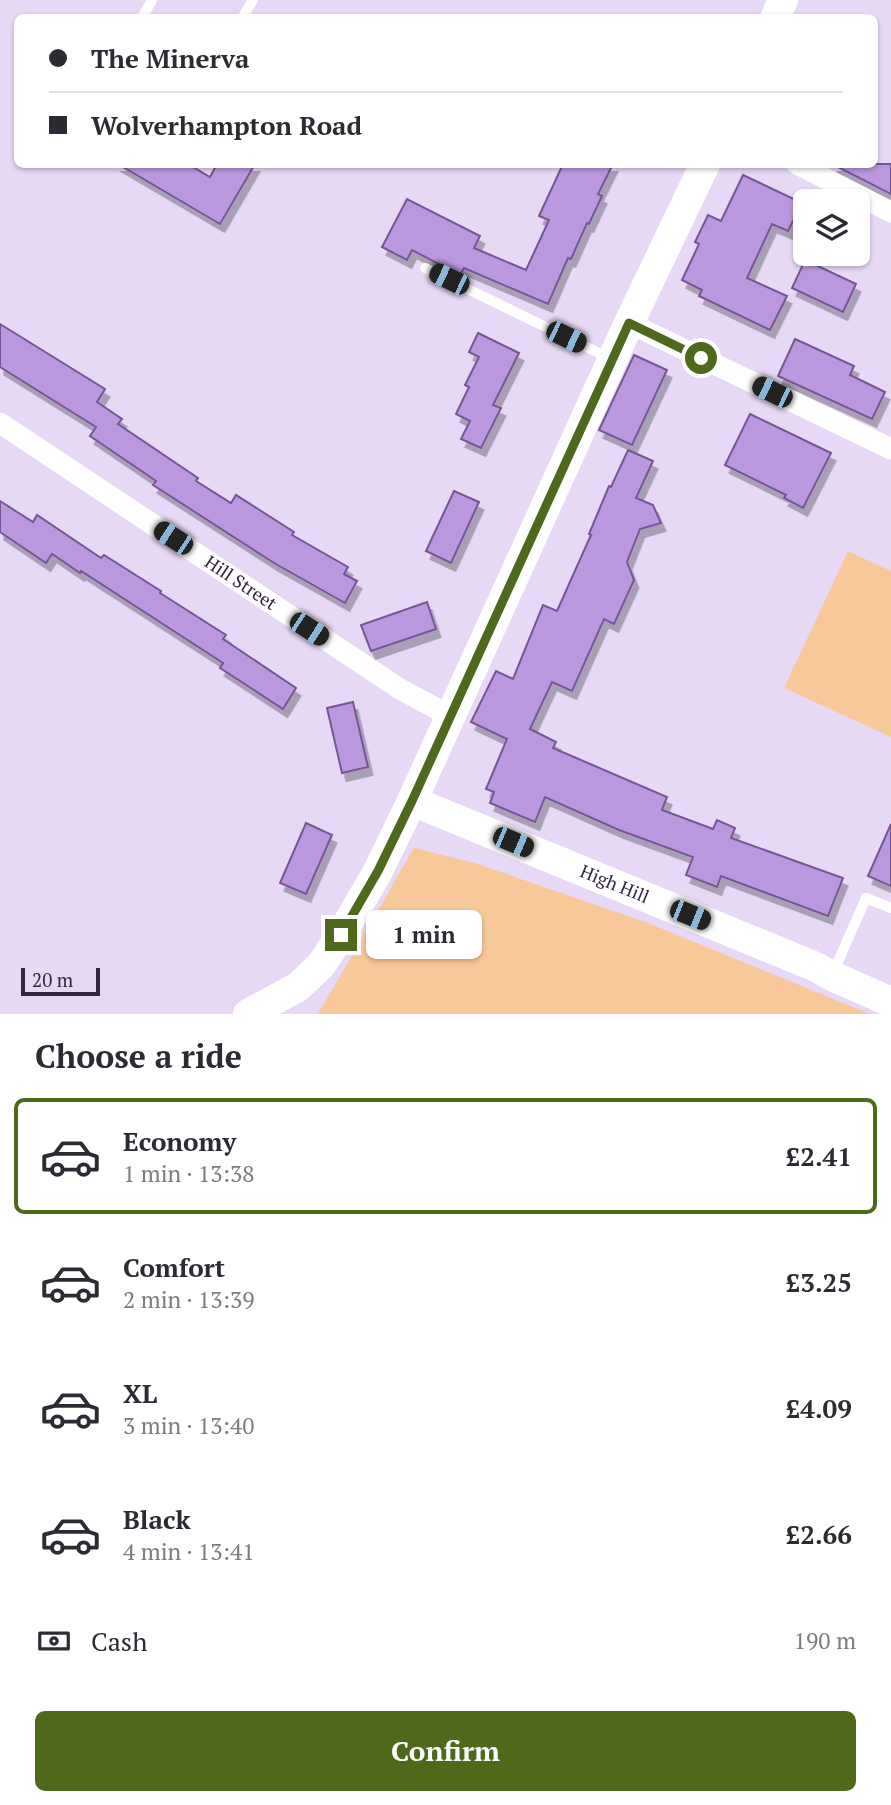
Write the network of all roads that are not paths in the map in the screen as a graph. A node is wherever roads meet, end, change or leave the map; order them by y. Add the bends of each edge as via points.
1 (703, 168) edge
2 (805, 168) edge
3 (891, 212) edge
4 (425, 268) dead end
5 (629, 323) junction
6 (613, 360) junction
7 (0, 423) edge
8 (891, 449) edge
9 (450, 716) junction
10 (412, 801) junction
11 (891, 908) edge
12 (831, 975) junction
13 (891, 1002) edge
14 (248, 1014) edge

1 - 5 main road
2 - 3 street
4 - 6 lane
5 - 6 main road
5 - 8 street
6 - 9 main road
7 - 9 street, Hill Street via 400,689
9 - 10 main road
10 - 12 main road, High Hill
10 - 14 main road via 378,871 321,965 298,987
11 - 12 lane via 866,898
12 - 13 main road, High Hill

